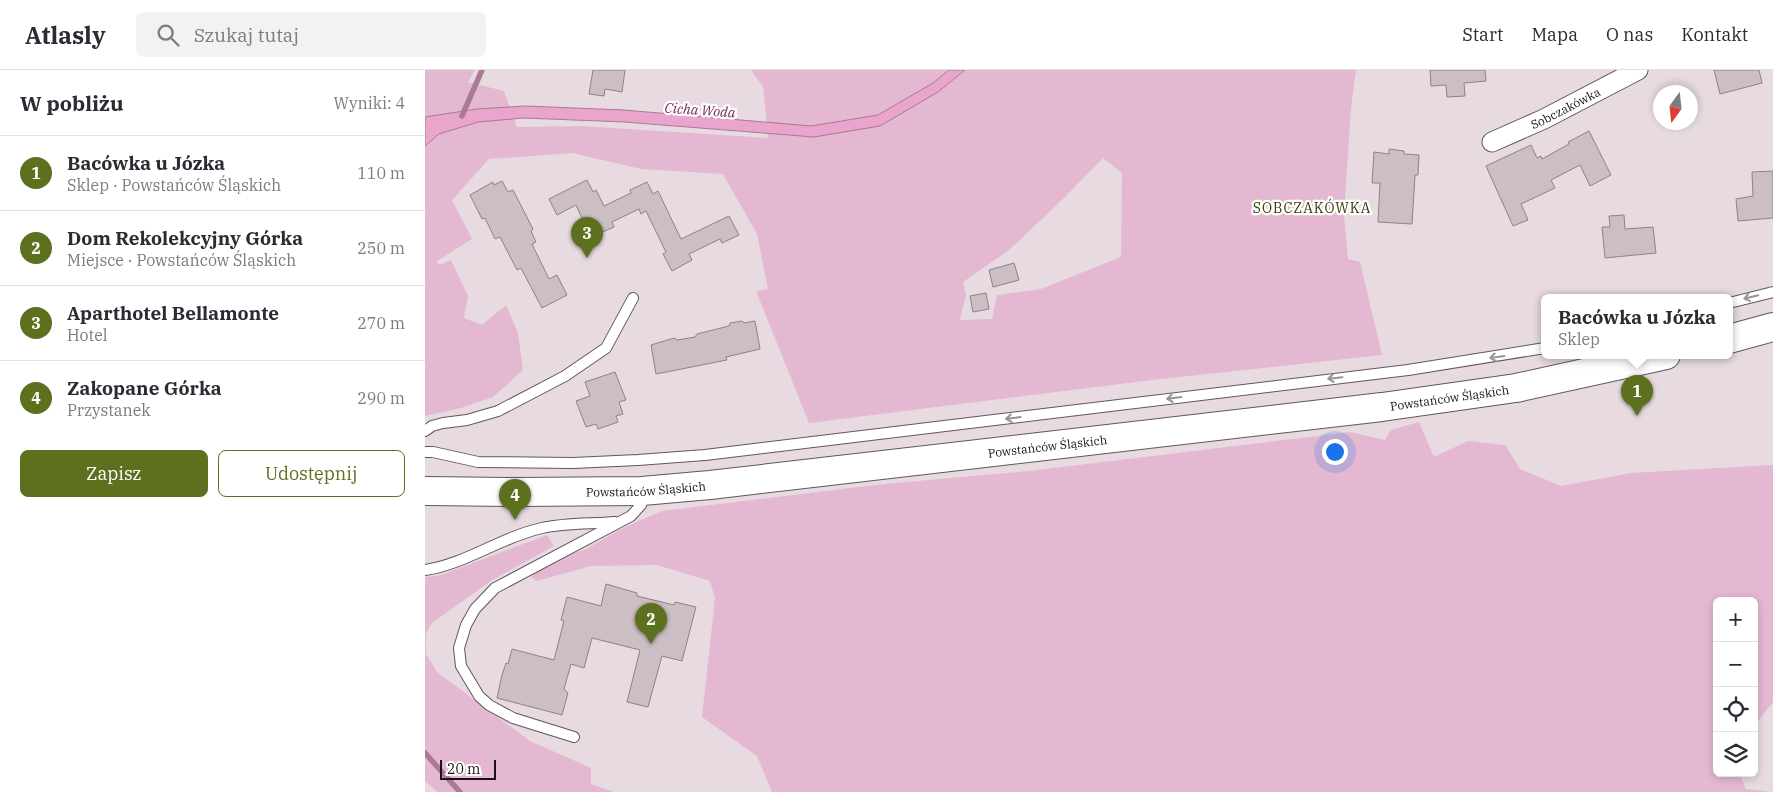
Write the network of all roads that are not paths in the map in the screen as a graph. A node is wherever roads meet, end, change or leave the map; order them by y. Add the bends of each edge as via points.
1 (1638, 70) edge
2 (1493, 142) dead end
3 (1773, 292) edge
4 (633, 298) dead end
5 (1733, 302) edge
6 (1773, 328) edge
7 (1733, 338) edge
8 (1541, 349) edge
9 (1649, 359) edge
10 (425, 431) edge
11 (425, 452) edge
12 (425, 491) edge
13 (642, 491) junction
14 (621, 522) junction
15 (425, 570) edge
16 (574, 737) dead end

1 - 2 street, Sobczakówka
3 -> 5 lane
4 - 10 lane via 605,348 565,376 498,411 432,426
6 - 7 street
8 -> 11 lane via 1408,370 705,455 591,462 478,462
9 - 13 street, Powstańców Śląskich via 1516,388 1382,407
12 - 13 street, Powstańców Śląskich
13 - 14 lane via 641,505
14 - 15 lane via 541,528
14 - 16 lane via 495,588 470,617 459,648 461,666 489,706 513,718

